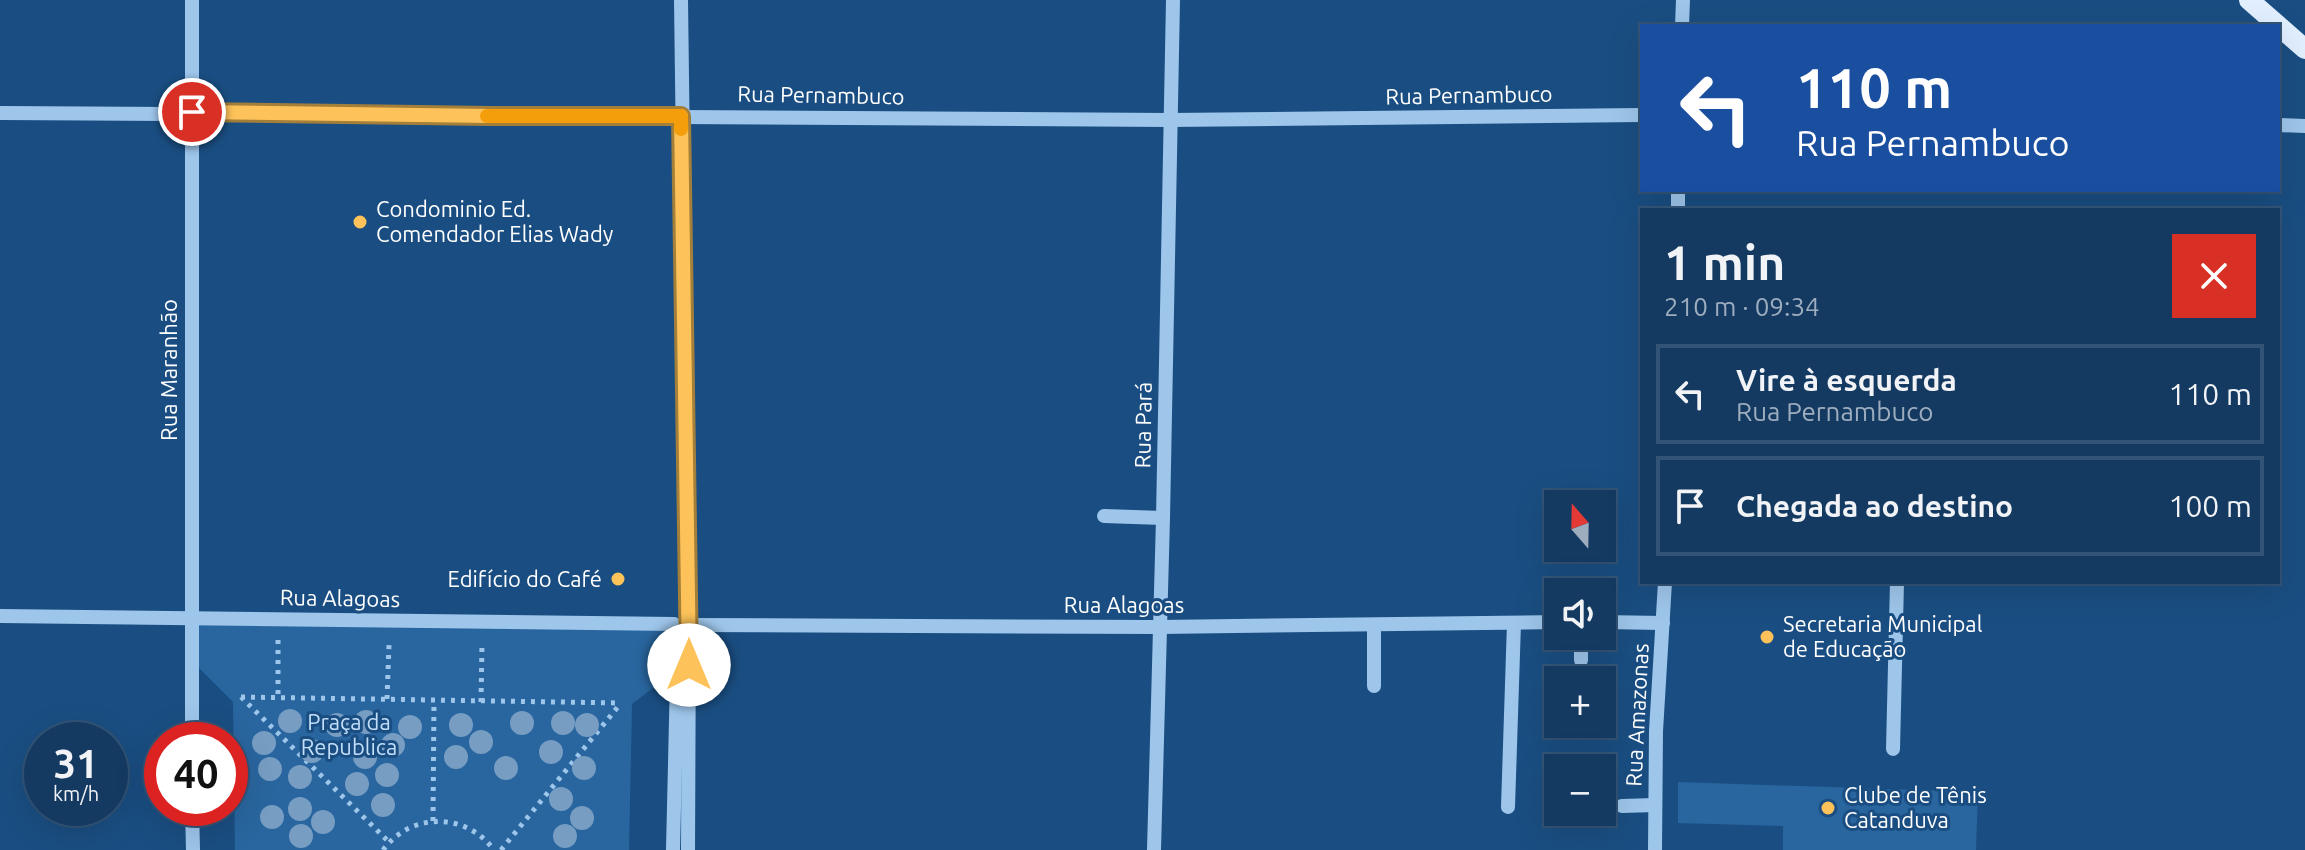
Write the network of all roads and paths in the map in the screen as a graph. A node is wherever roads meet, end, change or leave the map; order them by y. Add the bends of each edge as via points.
1 (192, 0) edge
2 (681, 0) edge
3 (1173, 0) edge
4 (1683, 0) edge
5 (2249, 0) edge
6 (1682, 24) edge
7 (2276, 24) edge
8 (2280, 27) edge
9 (2305, 49) edge
10 (192, 112) junction
11 (0, 113) edge
12 (1640, 115) edge
13 (681, 116) junction
14 (1169, 120) junction
15 (2280, 125) edge
16 (2305, 126) edge
17 (1104, 516) dead end
18 (1163, 518) junction
19 (1665, 584) edge
20 (1897, 584) edge
21 (0, 616) edge
22 (190, 618) junction
23 (278, 619) junction
24 (390, 621) junction
25 (482, 622) junction
26 (1544, 622) edge
27 (1616, 622) edge
28 (1514, 623) junction
29 (1663, 623) junction
30 (1374, 625) junction
31 (683, 626) junction
32 (1160, 627) junction
33 (1581, 650) edge
34 (1581, 660) dead end
35 (1374, 686) dead end
36 (278, 699) junction
37 (387, 699) junction
38 (434, 701) junction
39 (481, 702) junction
40 (192, 722) edge
41 (1893, 749) dead end
42 (1655, 805) junction
43 (1622, 806) dead end
44 (1508, 807) dead end
45 (433, 821) junction
46 (192, 826) edge
47 (389, 842) junction
48 (193, 850) edge
49 (383, 850) edge
50 (494, 850) edge
51 (501, 850) edge
52 (673, 850) edge
53 (688, 850) edge
54 (1154, 850) edge
55 (1655, 850) edge

1 - 10 street, Rua Maranhão
2 - 13 street
3 - 14 street, Rua Pará
4 - 6 street
5 - 7 main road
8 - 9 main road
10 - 11 street, Rua Pernambuco
10 - 13 street, Rua Pernambuco
10 - 22 street, Rua Maranhão
12 - 14 street, Rua Pernambuco
13 - 14 street, Rua Pernambuco
13 - 31 street
14 - 18 street, Rua Pará
15 - 16 street
17 - 18 street
18 - 32 street, Rua Pará
19 - 29 street, Rua Amazonas
20 - 41 street
21 - 22 street, Rua Alagoas
22 - 23 street, Rua Alagoas
22 - 40 street, Rua Maranhão
23 - 24 street, Rua Alagoas
23 - 36 path
24 - 25 street, Rua Alagoas
24 - 37 path
25 - 31 street, Rua Alagoas
25 - 39 path
26 - 28 street, Rua Alagoas
27 - 29 street
28 - 30 street, Rua Alagoas
28 - 44 street
29 - 42 street, Rua Amazonas
30 - 32 street, Rua Alagoas
30 - 35 street
31 - 32 street, Rua Alagoas
31 - 52 street
31 - 53 street
32 - 54 street, Rua Pará
33 - 34 street
36 - 37 path
36 - 47 path via 241,697
37 - 38 path
38 - 39 path
38 - 45 path
39 - 51 path via 621,703
42 - 43 street
42 - 55 street, Rua Amazonas
45 - 47 path via 409,828
45 - 50 path via 471,829
46 - 48 street
47 - 49 path

